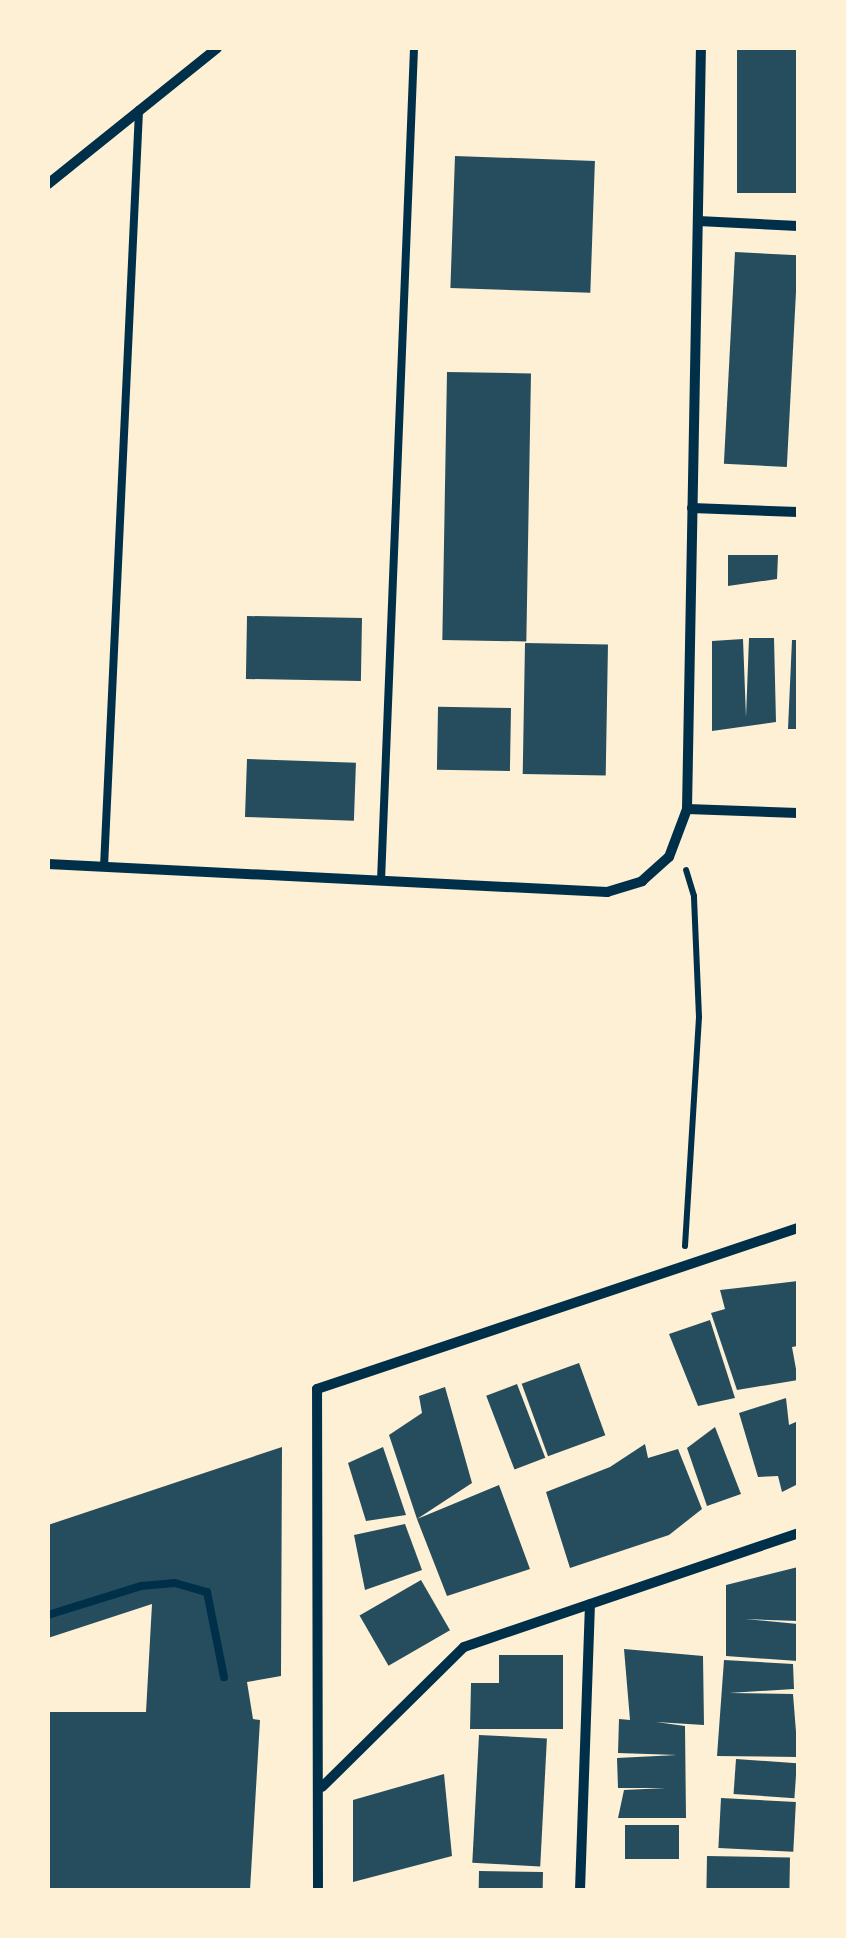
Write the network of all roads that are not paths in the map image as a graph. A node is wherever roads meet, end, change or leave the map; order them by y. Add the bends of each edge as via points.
1 (217, 48) edge
2 (414, 48) edge
3 (702, 48) edge
4 (140, 110) junction
5 (48, 184) edge
6 (698, 221) junction
7 (798, 226) edge
8 (692, 508) junction
9 (798, 512) edge
10 (687, 809) junction
11 (798, 813) edge
12 (48, 864) edge
13 (104, 867) junction
14 (381, 881) junction
15 (798, 1228) edge
16 (798, 1533) edge
17 (590, 1604) junction
18 (48, 1615) edge
19 (224, 1677) dead end
20 (322, 1787) junction
21 (318, 1890) edge
22 (580, 1890) edge

1 - 4 street
2 - 14 lane
3 - 6 street
4 - 5 street
4 - 13 lane
6 - 7 street
6 - 8 street
8 - 9 street
8 - 10 street
10 - 11 street
10 - 14 street via 679,842 657,871 607,892
12 - 13 street
13 - 14 street
15 - 20 street via 317,1390
16 - 17 street
17 - 20 street via 464,1646
17 - 22 street
18 - 19 lane via 140,1586 174,1583 207,1592
20 - 21 street

